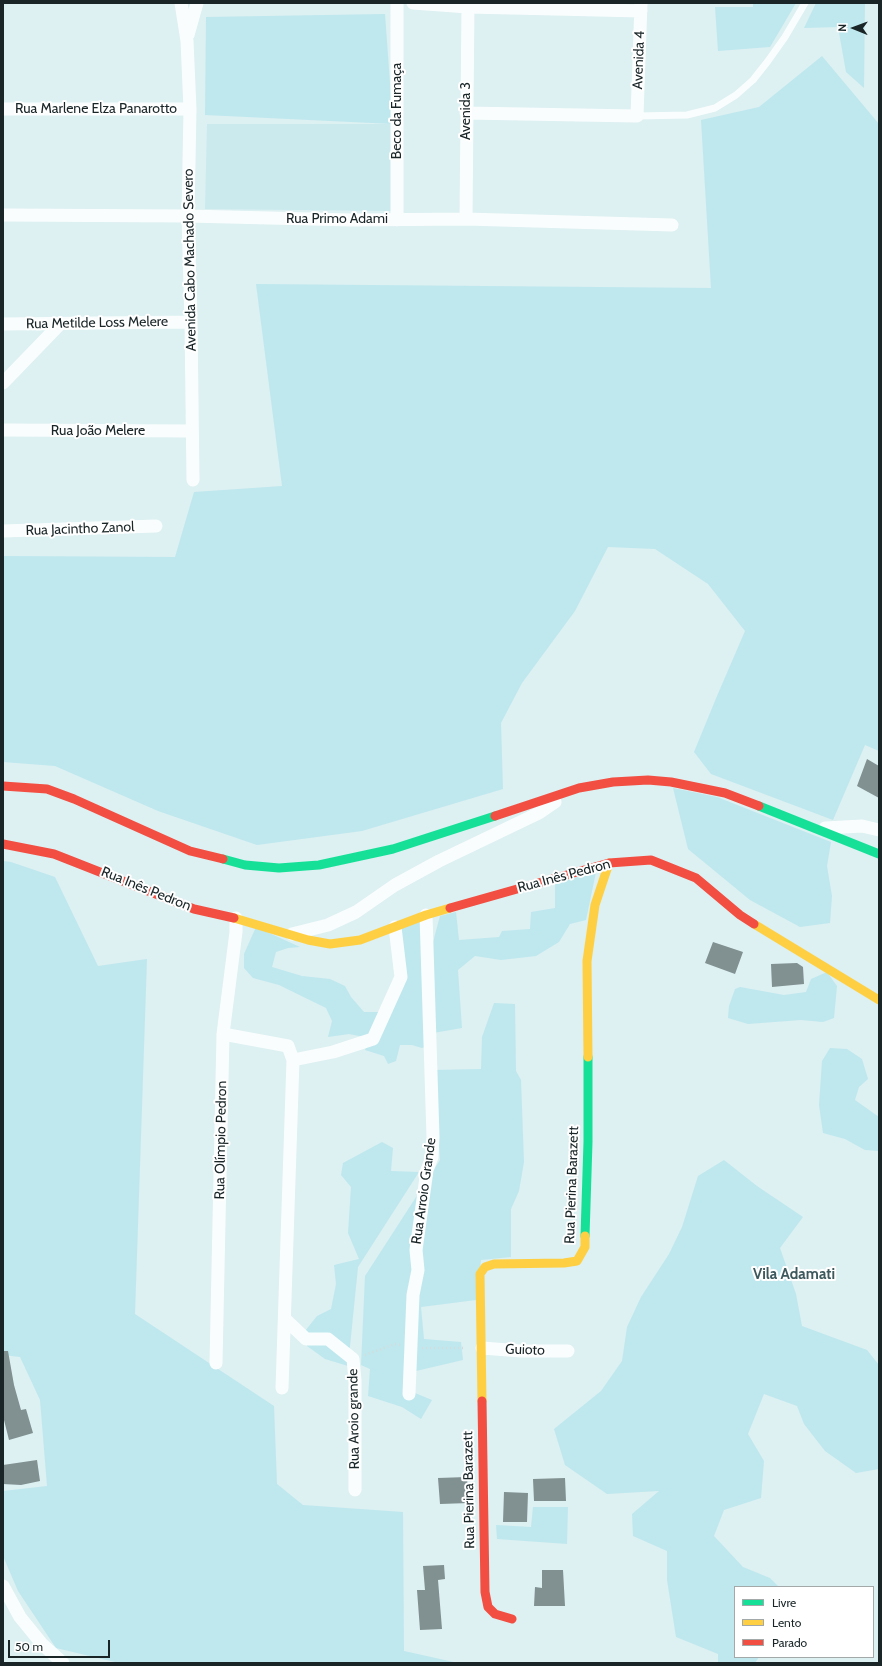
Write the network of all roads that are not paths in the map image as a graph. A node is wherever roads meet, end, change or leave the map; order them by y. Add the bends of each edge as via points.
1 (180, 3) edge
2 (196, 3) edge
3 (207, 3) edge
4 (396, 3) edge
5 (413, 3) edge
6 (805, 3) edge
7 (468, 5) edge
8 (641, 7) edge
9 (187, 41) junction
10 (3, 109) edge
11 (190, 109) junction
12 (466, 113) junction
13 (636, 116) junction
14 (3, 215) edge
15 (188, 216) junction
16 (466, 219) junction
17 (397, 220) junction
18 (672, 225) dead end
19 (191, 322) junction
20 (61, 323) junction
21 (3, 324) edge
22 (3, 383) edge
23 (3, 430) edge
24 (192, 431) junction
25 (193, 480) dead end
26 (156, 526) dead end
27 (3, 531) edge
28 (3, 786) edge
29 (570, 791) junction
30 (819, 829) junction
31 (879, 830) edge
32 (3, 844) edge
33 (879, 854) edge
34 (609, 862) junction
35 (426, 915) junction
36 (236, 918) junction
37 (395, 927) junction
38 (290, 934) junction
39 (879, 1000) edge
40 (223, 1034) junction
41 (293, 1060) junction
42 (285, 1319) junction
43 (482, 1348) junction
44 (568, 1351) dead end
45 (216, 1363) dead end
46 (282, 1388) dead end
47 (409, 1394) dead end
48 (355, 1490) dead end
49 (3, 1586) edge
50 (512, 1619) dead end
51 (63, 1663) edge

1 - 2 street
1 - 9 street, Avenida Cabo Machado Severo
2 - 3 street
2 - 9 street, Avenida Cabo Machado Severo
4 - 17 street, Beco da Fumaça
5 - 7 street
6 - 13 lane via 768,61 753,80 736,95 714,108 687,115
7 - 8 street
7 - 12 street, Avenida 3
8 - 13 street, Avenida 4
9 - 11 street, Avenida Cabo Machado Severo
10 - 11 street, Rua Marlene Elza Panarotto
11 - 15 street, Avenida Cabo Machado Severo
12 - 13 street
12 - 16 street, Avenida 3
14 - 15 street, Rua Primo Adami
15 - 17 street, Rua Primo Adami
15 - 19 street, Avenida Cabo Machado Severo
16 - 17 street, Rua Primo Adami
16 - 18 street, Rua Primo Adami
19 - 20 street, Rua Metilde Loss Melere
19 - 24 street, Avenida Cabo Machado Severo
20 - 21 street, Rua Metilde Loss Melere
20 - 22 street
23 - 24 street, Rua João Melere
24 - 25 street, Avenida Cabo Machado Severo
26 - 27 street, Rua Jacintho Zanol
28 - 29 street via 47,789 190,851 245,864 279,868 319,865 393,849
29 - 30 street via 613,782 671,782 725,793
29 - 38 street, Rua Inês Pedron via 538,814 394,885 356,912 328,925
30 - 31 street via 862,826
30 - 33 street
32 - 36 street, Rua Inês Pedron via 54,854 194,909
34 - 35 street, Rua Inês Pedron
34 - 39 street, Rua Inês Pedron via 650,860 696,878 740,915
34 - 43 street, Rua Pierina Barazett via 595,905 588,961 588,1142 584,1247 578,1261 494,1264 485,1267 480,1274
35 - 37 street, Rua Inês Pedron
35 - 47 street, Rua Arroio Grande via 433,1137 416,1250 418,1270 413,1295
36 - 38 street, Rua Inês Pedron
36 - 40 street, Rua Olímpio Pedron
37 - 38 street, Rua Inês Pedron via 360,940 330,944
37 - 41 street via 401,977 374,1039 334,1052
40 - 41 street via 288,1046
40 - 45 street, Rua Olímpio Pedron
41 - 42 street
42 - 46 street
42 - 48 street, Rua Aroio grande via 306,1339 328,1339 353,1359
43 - 44 street, Guioto
43 - 50 street, Rua Pierina Barazett via 485,1592 488,1607 495,1614
49 - 51 street via 20,1617 42,1644

